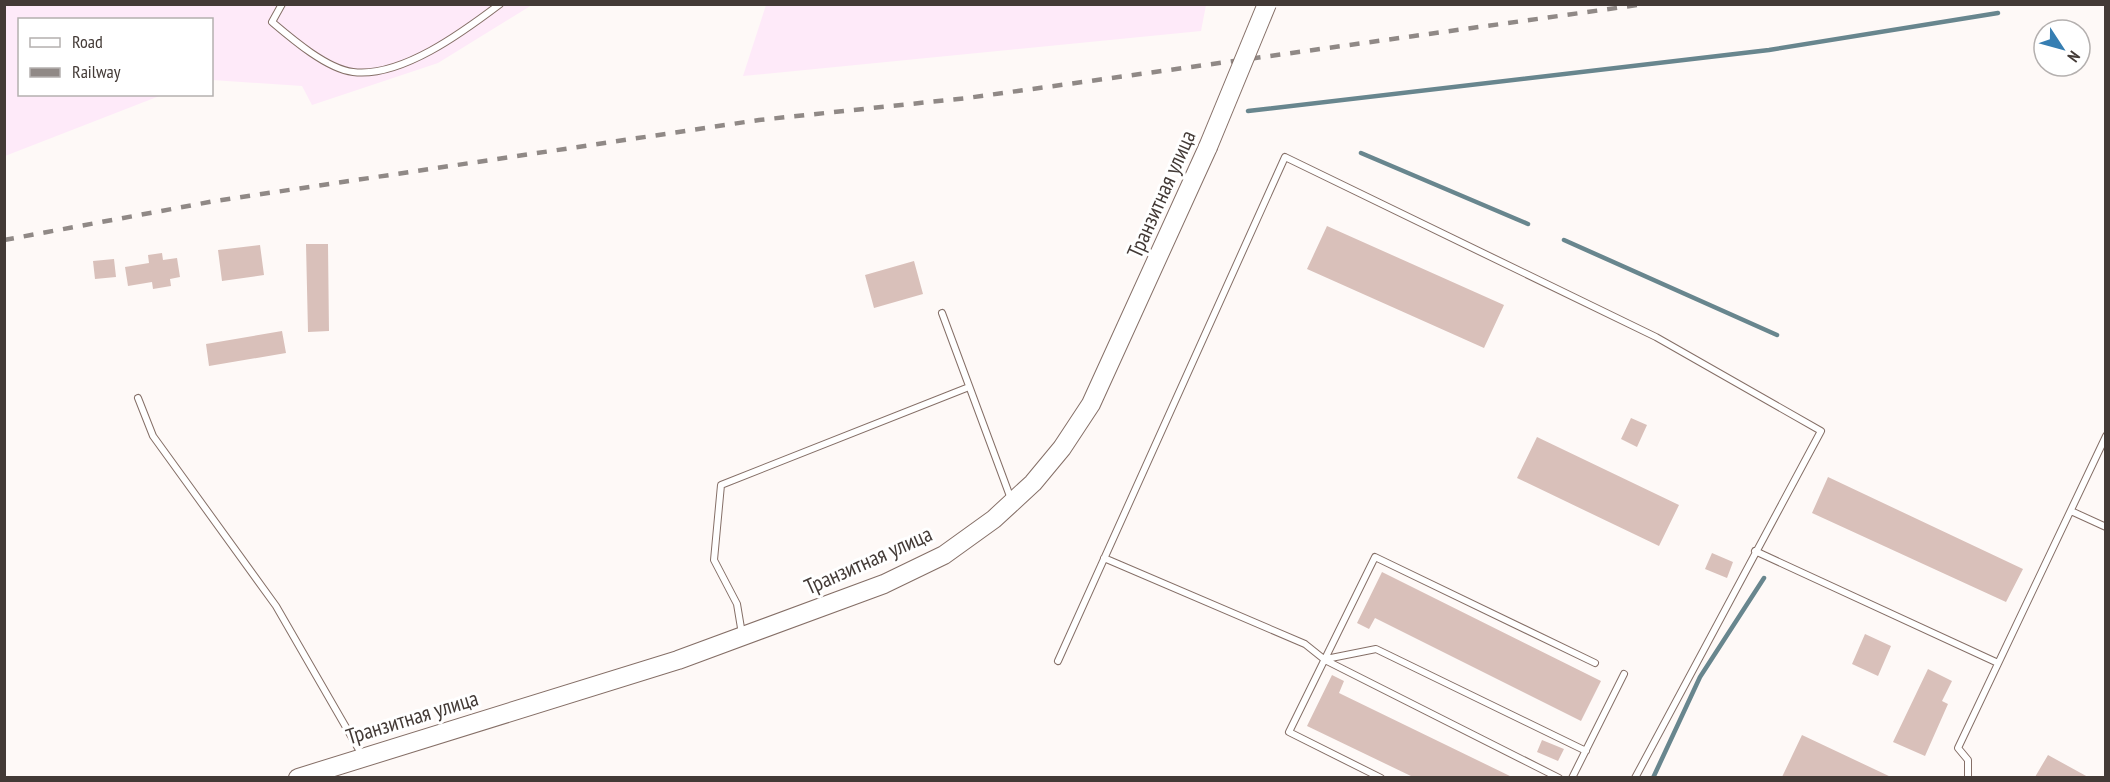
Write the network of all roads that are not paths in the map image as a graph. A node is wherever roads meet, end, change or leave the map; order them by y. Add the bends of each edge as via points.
1 (282, 4) edge
2 (500, 4) edge
3 (1267, 4) edge
4 (942, 313) dead end
5 (969, 387) junction
6 (138, 398) dead end
7 (2106, 436) edge
8 (1012, 503) junction
9 (2071, 511) junction
10 (2106, 527) edge
11 (1755, 551) junction
12 (1104, 558) junction
13 (742, 637) junction
14 (1325, 660) junction
15 (1058, 661) dead end
16 (1594, 663) dead end
17 (1998, 663) junction
18 (1624, 674) dead end
19 (1586, 751) junction
20 (364, 758) junction
21 (298, 777) edge
22 (1381, 777) edge
23 (1559, 777) edge
24 (1572, 777) edge
25 (1635, 777) edge
26 (1968, 777) edge

1 - 2 lane via 272,22 308,52 352,72 391,69 464,31
3 - 8 main road, Транзитная улица, bridge via 1208,147 1091,404 1062,448
4 - 5 lane
5 - 8 lane
5 - 13 lane via 721,485 714,560 737,604
6 - 20 lane via 153,436 276,606
7 - 9 lane
8 - 13 main road, Транзитная улица via 944,555 884,584
9 - 10 lane
9 - 17 lane
11 - 12 lane via 1821,431 1656,337 1285,157
11 - 17 lane
11 - 25 lane
12 - 14 lane via 1305,644
12 - 15 lane
13 - 20 main road, Транзитная улица
14 - 16 lane via 1375,557
14 - 19 lane via 1376,649
14 - 22 lane via 1289,732
14 - 23 lane
17 - 26 lane via 1958,748 1968,760
18 - 19 lane
19 - 24 lane
20 - 21 main road, Транзитная улица

